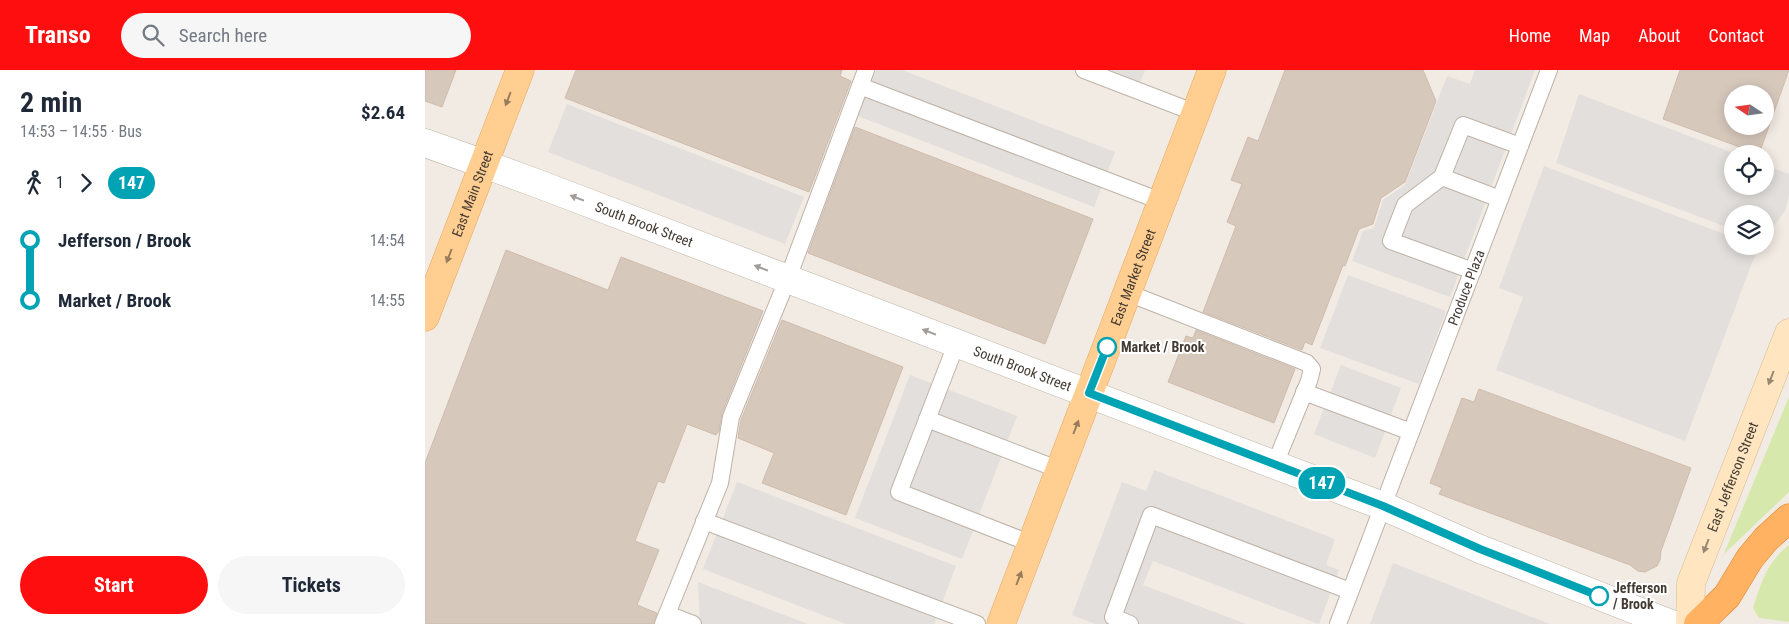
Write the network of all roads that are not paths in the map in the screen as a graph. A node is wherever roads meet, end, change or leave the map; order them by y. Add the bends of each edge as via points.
1 (519, 70) edge
2 (866, 70) edge
3 (1084, 70) edge
4 (1212, 70) edge
5 (1549, 70) edge
6 (860, 86) junction
7 (1196, 113) junction
8 (425, 143) edge
9 (1520, 146) junction
10 (484, 164) junction
11 (1442, 178) junction
12 (1499, 199) junction
13 (1163, 202) junction
14 (1473, 270) junction
15 (787, 278) junction
16 (1128, 293) junction
17 (425, 317) edge
18 (1789, 333) edge
19 (957, 342) junction
20 (1304, 392) junction
21 (1089, 393) junction
22 (927, 419) junction
23 (1411, 432) junction
24 (1275, 464) junction
25 (1060, 470) junction
26 (1383, 506) junction
27 (1789, 518) edge
28 (704, 521) junction
29 (1032, 544) junction
30 (1350, 591) junction
31 (665, 619) edge
32 (693, 624) edge
33 (977, 624) edge
34 (1001, 624) edge
35 (1130, 624) edge
36 (1338, 624) edge
37 (1671, 624) edge
38 (1690, 624) edge
39 (1698, 624) edge

1 -> 10 main road, East Main Street
2 - 6 lane
3 - 7 lane
4 - 7 main road, East Market Street
5 - 9 lane, Produce Plaza
6 - 13 lane
6 - 15 lane
7 - 13 main road, East Market Street
8 - 10 street, South Brook Street
9 - 11 lane via 1463,125
9 - 12 lane, Produce Plaza
15 -> 10 street, South Brook Street
10 -> 17 main road, East Main Street
11 - 12 lane
11 - 14 lane via 1405,205 1391,241
12 - 14 lane, Produce Plaza
13 - 16 main road, East Market Street
14 - 23 lane, Produce Plaza
19 -> 15 street, South Brook Street
15 - 28 lane via 731,417 720,483
16 - 20 lane via 1307,363 1311,369
16 - 21 main road, East Market Street
18 -> 38 main road, East Jefferson Street via 1691,583
19 - 21 street, South Brook Street
19 - 22 lane
20 - 23 lane
20 - 24 lane
21 - 24 street, South Brook Street
25 -> 21 main road, East Market Street
22 - 25 lane
22 - 29 lane via 899,492
23 - 26 lane, Produce Plaza
24 - 26 street, South Brook Street
25 - 29 main road, East Market Street
26 - 30 lane, Produce Plaza
26 - 37 street, South Brook Street via 1480,549
27 - 39 highway via 1766,539 1727,596
28 - 31 lane
28 - 33 lane
34 -> 29 main road, East Market Street
30 - 35 lane via 1151,515 1113,617
30 - 36 lane, Produce Plaza
31 - 32 lane

